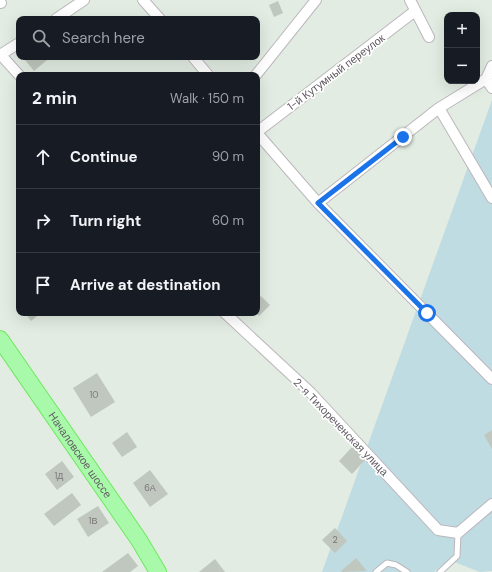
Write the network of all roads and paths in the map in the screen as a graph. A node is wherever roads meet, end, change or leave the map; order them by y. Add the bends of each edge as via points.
1 (84, 0) edge
2 (143, 0) edge
3 (316, 0) edge
4 (410, 0) edge
5 (415, 11) junction
6 (60, 16) edge
7 (157, 16) edge
8 (429, 38) dead end
9 (16, 45) edge
10 (0, 55) edge
11 (196, 60) edge
12 (492, 66) edge
13 (16, 72) edge
14 (206, 72) edge
15 (258, 72) edge
16 (486, 79) junction
17 (492, 88) edge
18 (439, 108) junction
19 (260, 131) edge
20 (260, 136) edge
21 (492, 198) edge
22 (318, 203) junction
23 (228, 316) edge
24 (0, 339) edge
25 (492, 379) edge
26 (492, 504) edge
27 (458, 533) junction
28 (158, 572) edge
29 (376, 572) edge
30 (407, 572) edge
31 (440, 572) edge

1 - 6 street
2 - 7 street
3 - 15 street
4 - 5 street
5 - 8 street
5 - 19 street, 1-й Кутумный переулок
9 - 10 street
10 - 13 street
11 - 14 street
12 - 16 street
16 - 17 street
16 - 18 street
18 - 21 street
18 - 22 street
20 - 22 street
22 - 25 street
23 - 27 street, 2-я Тихореченская улица via 311,393 438,530
24 - 28 main road, Началовское шоссе via 134,533
26 - 27 street
27 - 31 lane via 457,556
29 - 30 lane via 387,563

